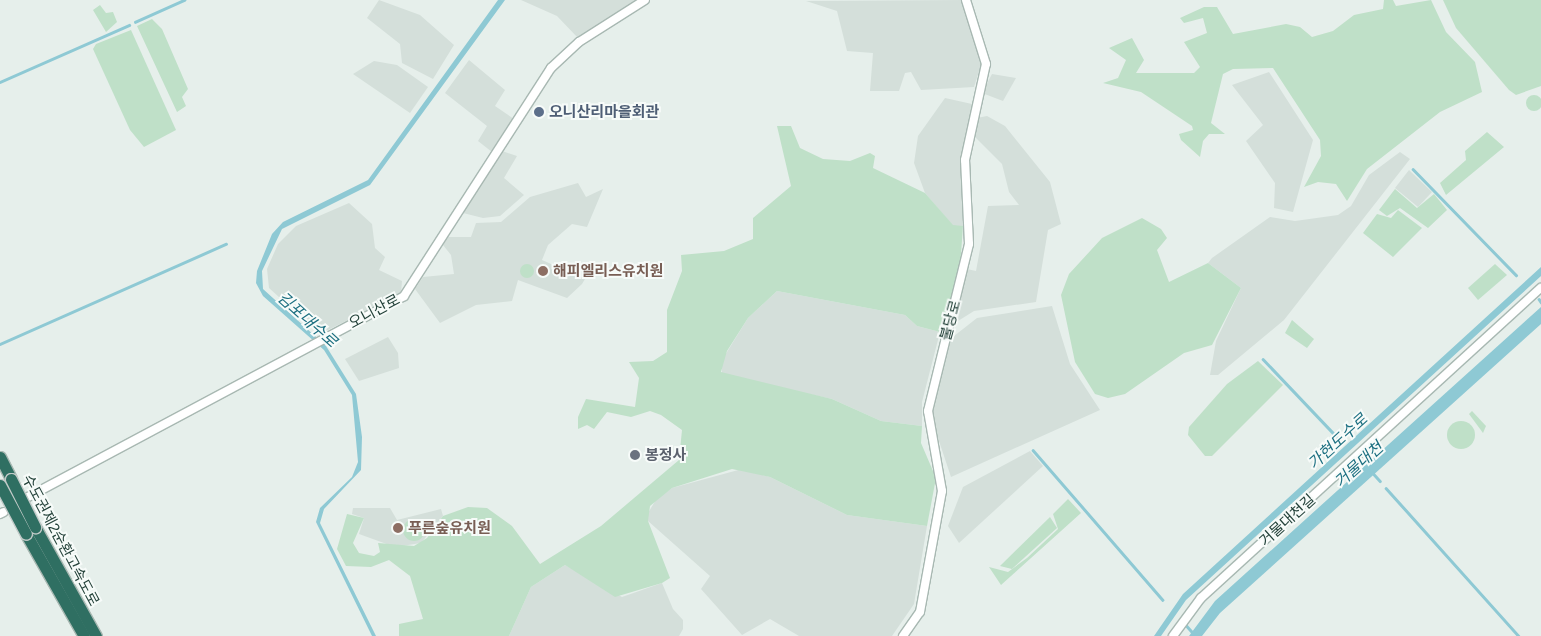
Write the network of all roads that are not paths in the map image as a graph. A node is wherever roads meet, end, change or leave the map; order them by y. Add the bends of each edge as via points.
1 (645, 0) edge
2 (966, 0) edge
3 (1541, 288) edge
4 (0, 457) edge
5 (0, 485) edge
6 (28, 497) dead end
7 (31, 530) junction
8 (84, 636) edge
9 (96, 636) edge
10 (903, 636) edge
11 (1173, 636) edge

1 - 6 street, 오니산로 via 578,42 551,68 404,296
2 - 10 street, 불당로 via 986,64 965,160 969,244 928,411 942,491 920,612
3 - 11 street, 거물대천길 via 1201,598
4 - 7 highway, 수도권제2순환고속도로, bridge
5 - 7 highway, 수도권제2순환고속도로, bridge
7 - 8 highway, 수도권제2순환고속도로
7 - 9 highway, 수도권제2순환고속도로

